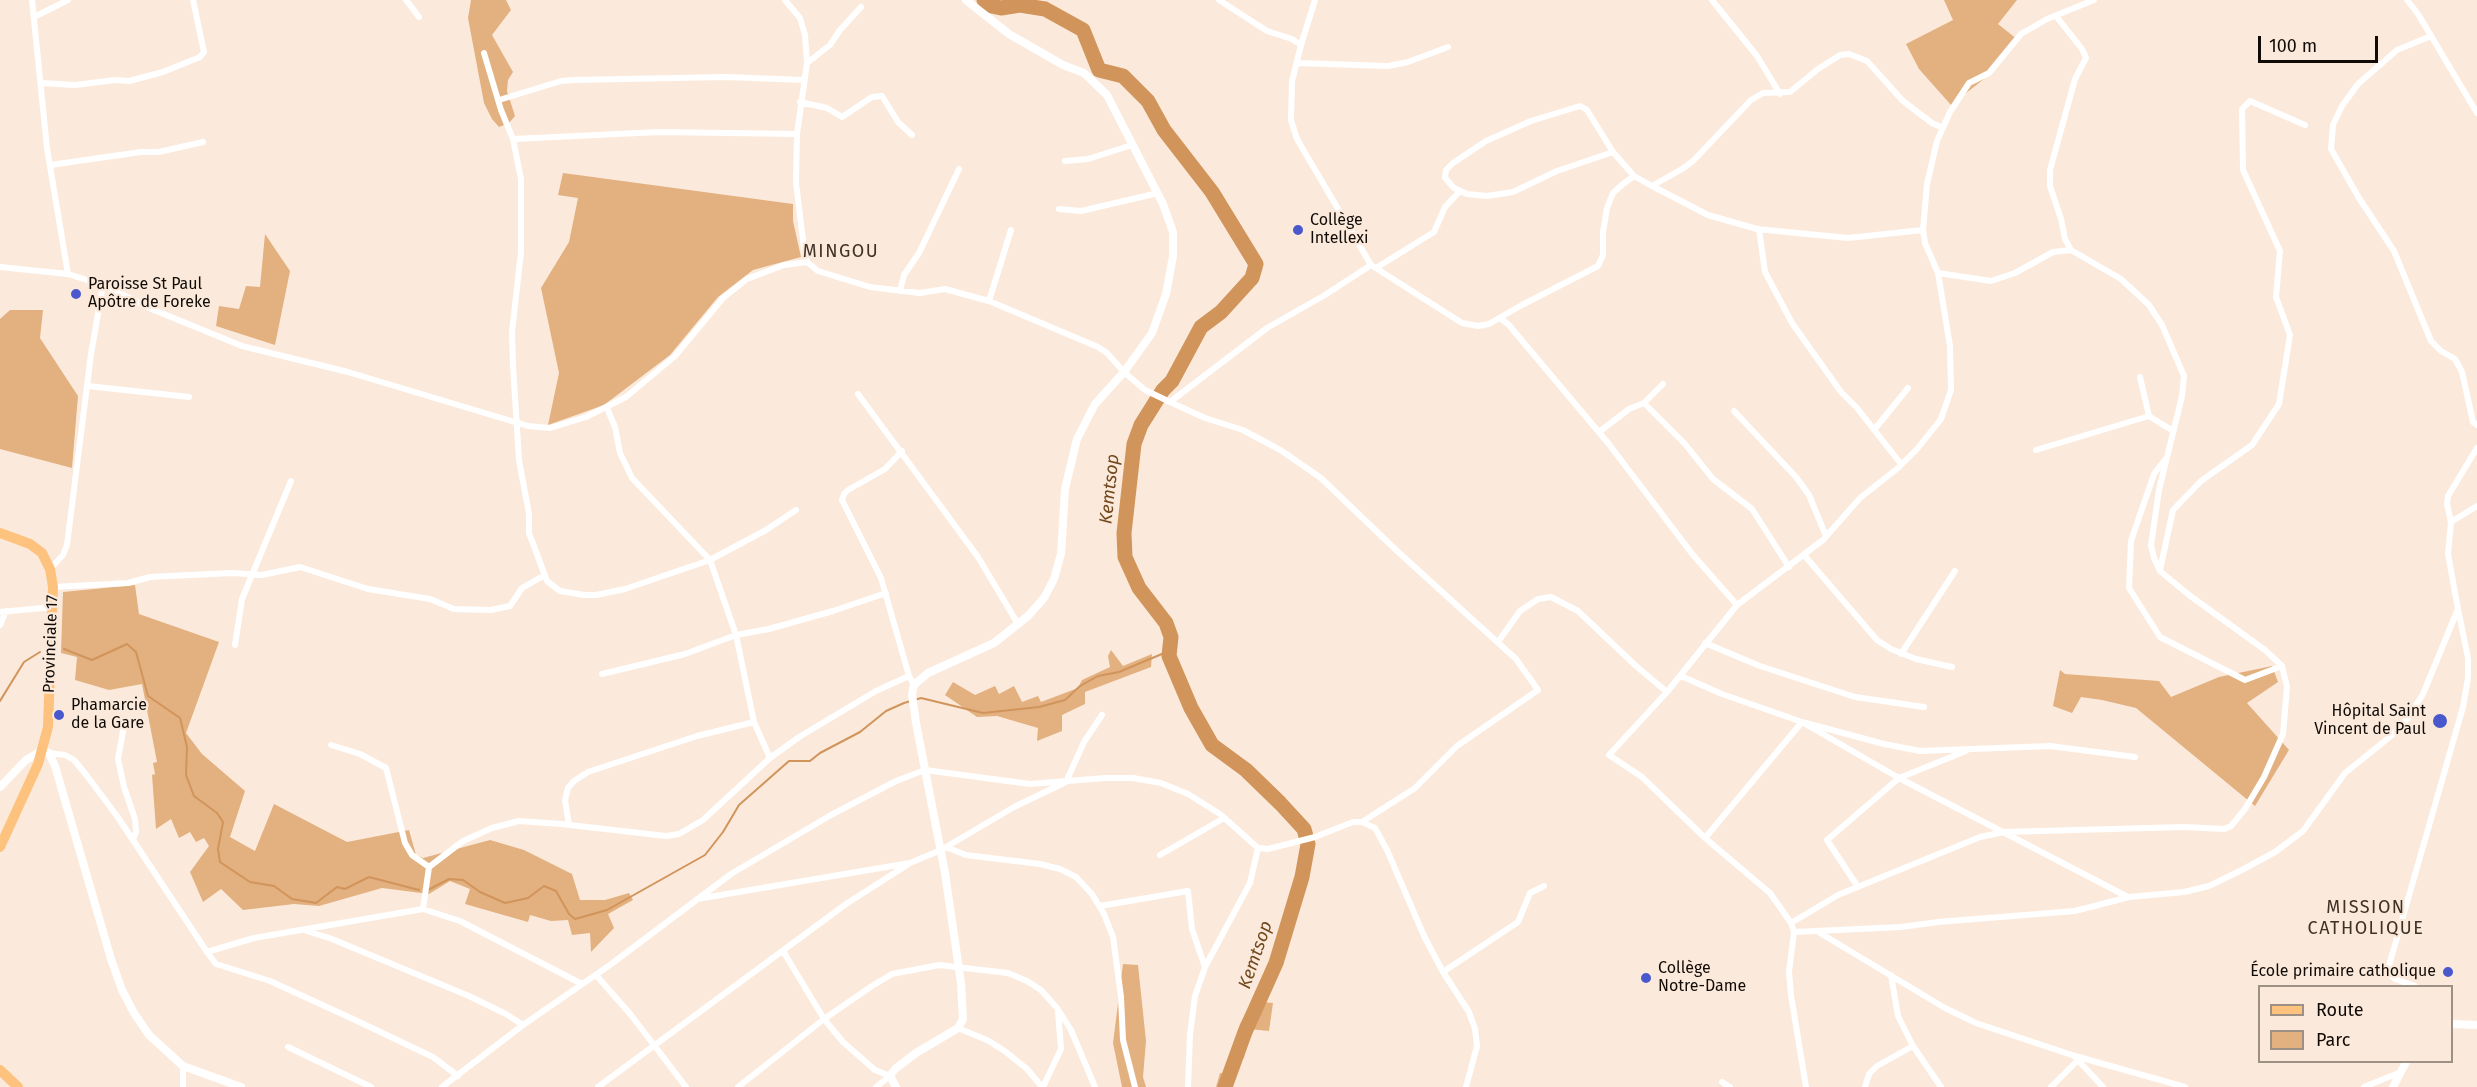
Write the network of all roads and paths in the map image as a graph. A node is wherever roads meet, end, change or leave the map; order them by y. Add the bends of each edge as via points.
1 (32, 0) edge
2 (68, 0) edge
3 (193, 0) edge
4 (406, 0) edge
5 (966, 0) edge
6 (1219, 0) edge
7 (1315, 0) edge
8 (1712, 0) edge
9 (2094, 0) edge
10 (2408, 0) edge
11 (789, 1) edge
12 (861, 7) dead end
13 (2056, 16) junction
14 (34, 17) junction
15 (419, 17) dead end
16 (2430, 36) junction
17 (1301, 45) junction
18 (1448, 47) dead end
19 (484, 53) dead end
20 (807, 63) junction
21 (1297, 63) junction
22 (804, 80) junction
23 (41, 83) junction
24 (1780, 94) junction
25 (498, 100) junction
26 (801, 102) junction
27 (2477, 113) edge
28 (2305, 125) dead end
29 (1943, 128) junction
30 (797, 134) junction
31 (912, 135) dead end
32 (513, 139) junction
33 (203, 142) dead end
34 (1132, 145) junction
35 (1613, 152) junction
36 (1065, 161) dead end
37 (50, 165) junction
38 (959, 169) dead end
39 (1634, 176) junction
40 (1652, 186) junction
41 (1460, 191) junction
42 (1158, 193) junction
43 (1059, 209) dead end
44 (1759, 229) junction
45 (1011, 230) dead end
46 (1923, 230) junction
47 (2071, 250) junction
48 (807, 262) junction
49 (1373, 266) junction
50 (0, 267) edge
51 (1938, 273) junction
52 (68, 274) junction
53 (103, 285) junction
54 (900, 291) junction
55 (989, 301) junction
56 (1501, 319) junction
57 (1124, 372) junction
58 (2140, 377) dead end
59 (1663, 384) dead end
60 (88, 386) junction
61 (1908, 388) dead end
62 (858, 394) dead end
63 (189, 398) dead end
64 (1168, 401) junction
65 (1644, 403) junction
66 (607, 408) junction
67 (1734, 411) dead end
68 (2149, 416) junction
69 (518, 423) junction
70 (2477, 425) edge
71 (1874, 430) junction
72 (2173, 431) junction
73 (1599, 432) junction
74 (2477, 448) edge
75 (2036, 450) dead end
76 (902, 451) junction
77 (2169, 454) junction
78 (1901, 464) junction
79 (291, 481) dead end
80 (2477, 506) edge
81 (796, 510) dead end
82 (2451, 522) junction
83 (0, 533) edge
84 (1827, 536) junction
85 (1804, 555) junction
86 (710, 560) junction
87 (1789, 567) junction
88 (50, 569) junction
89 (1955, 571) dead end
90 (2160, 571) junction
91 (252, 574) junction
92 (545, 574) junction
93 (53, 587) junction
94 (886, 592) junction
95 (1737, 605) junction
96 (53, 607) junction
97 (2458, 609) junction
98 (3, 612) edge
99 (1018, 624) junction
100 (0, 625) edge
101 (736, 635) junction
102 (1498, 642) junction
103 (1705, 643) junction
104 (235, 645) dead end
105 (1901, 654) junction
106 (2282, 666) junction
107 (1952, 667) dead end
108 (602, 674) dead end
109 (909, 676) junction
110 (1681, 676) junction
111 (914, 685) junction
112 (1667, 692) junction
113 (1924, 707) dead end
114 (1102, 715) dead end
115 (125, 720) dead end
116 (754, 722) junction
117 (1802, 722) junction
118 (331, 745) dead end
119 (1972, 748) junction
120 (46, 751) junction
121 (2135, 757) dead end
122 (770, 758) junction
123 (925, 770) junction
124 (1899, 778) junction
125 (1066, 783) junction
126 (0, 787) edge
127 (1224, 818) junction
128 (1362, 822) junction
129 (569, 825) junction
130 (2004, 832) junction
131 (1706, 838) junction
132 (133, 840) junction
133 (0, 847) edge
134 (1258, 848) junction
135 (944, 849) junction
136 (1160, 855) dead end
137 (910, 863) junction
138 (429, 867) junction
139 (1544, 886) dead end
140 (1858, 887) junction
141 (2129, 897) junction
142 (696, 898) junction
143 (1100, 906) junction
144 (423, 909) junction
145 (1791, 923) junction
146 (302, 929) junction
147 (1794, 932) junction
148 (1819, 932) junction
149 (783, 951) junction
150 (207, 952) junction
151 (958, 967) junction
152 (1205, 967) junction
153 (1443, 972) junction
154 (596, 975) junction
155 (1891, 975) junction
156 (582, 984) junction
157 (2410, 985) edge
158 (1058, 1008) junction
159 (824, 1019) junction
160 (2453, 1024) edge
161 (523, 1025) junction
162 (2477, 1025) edge
163 (958, 1028) junction
164 (654, 1046) junction
165 (1913, 1046) junction
166 (288, 1047) dead end
167 (2077, 1058) junction
168 (2406, 1063) edge
169 (183, 1066) junction
170 (0, 1070) edge
171 (2401, 1072) junction
172 (458, 1076) junction
173 (890, 1076) junction
174 (1722, 1083) dead end
175 (16, 1087) edge
176 (183, 1087) edge
177 (241, 1087) edge
178 (371, 1087) edge
179 (442, 1087) edge
180 (598, 1087) edge
181 (686, 1087) edge
182 (738, 1087) edge
183 (876, 1087) edge
184 (896, 1087) edge
185 (1042, 1087) edge
186 (1095, 1087) edge
187 (1135, 1087) edge
188 (1188, 1087) edge
189 (1466, 1087) edge
190 (1730, 1087) edge
191 (1806, 1087) edge
192 (1865, 1087) edge
193 (1941, 1087) edge
194 (2051, 1087) edge
195 (2103, 1087) edge
196 (2185, 1087) edge
197 (2364, 1087) edge
198 (2393, 1087) edge

1 - 14 street
2 - 14 street
3 - 23 street via 204,52 200,57 129,81
4 - 15 street
5 - 34 street via 1009,34 1096,83 1107,95
6 - 17 street via 1267,31
7 - 17 street
8 - 24 street
9 - 13 street
10 - 16 street
11 - 20 street via 803,26
12 - 20 street via 830,45
13 - 29 street via 2021,34 1989,73 1969,83
13 - 47 street via 2086,58 2075,79 2050,171 2050,186 2064,239
14 - 23 street
16 - 27 street
16 - 70 street via 2397,50 2358,84 2333,125 2331,149 2394,251 2431,341 2455,359 2462,372 2473,422
17 - 21 street
18 - 21 street via 1388,66
19 - 25 street
20 - 22 street
21 - 49 street via 1291,110 1298,139
22 - 25 street via 573,80
22 - 26 street
23 - 37 street
24 - 29 street via 1794,90 1840,55 1849,54 1867,61 1903,101
24 - 40 street via 1763,93 1751,100 1693,161
25 - 32 street
26 - 30 street
26 - 31 street via 827,108 842,117 872,97 882,96 898,122
28 - 90 street via 2250,101 2242,109 2243,170 2280,251 2276,297 2290,335 2279,404 2252,445 2201,481 2173,510
29 - 46 street via 1929,174
30 - 32 street via 659,132
30 - 48 street via 799,220
32 - 69 street via 522,208 512,332
33 - 37 street via 159,152
34 - 36 street via 1088,159
34 - 42 street
35 - 39 street
35 - 41 street via 1557,171 1514,192 1476,196
35 - 41 street via 1580,106 1505,131 1453,163 1445,178
37 - 52 street
38 - 54 street
39 - 40 street
39 - 56 street via 1610,199 1598,266
40 - 44 street via 1708,215
41 - 49 street via 1445,207 1434,232
42 - 43 street via 1081,211
42 - 57 street via 1173,232 1171,269 1156,325
44 - 46 street via 1848,238
44 - 71 street via 1765,272 1792,323 1841,392
45 - 55 street
46 - 51 street
47 - 51 street via 2053,252 1991,281
47 - 72 street via 2135,290 2163,325 2184,376
48 - 54 street via 818,271 841,279
48 - 66 street via 784,265 747,279 723,297 675,356
49 - 56 street via 1462,323 1478,326
49 - 64 street via 1267,328
50 - 52 street
51 - 78 street via 1950,346 1951,390 1941,419
52 - 53 street
53 - 60 street
53 - 69 street via 242,346 348,372
54 - 55 street via 945,289
55 - 57 street via 1098,347
56 - 73 street
57 - 64 street via 1150,393
57 - 99 street via 1095,405 1077,439 1065,489 1054,579 1044,598
58 - 68 street
59 - 65 street
60 - 63 street
60 - 88 street via 67,545 58,563
61 - 71 street
62 - 76 street
64 - 102 street via 1242,430 1321,478
65 - 73 street via 1629,409
65 - 87 street via 1707,472 1752,509
66 - 69 street via 550,428
66 - 86 street via 632,478
67 - 84 street via 1796,477 1809,495
68 - 72 street
68 - 75 street
69 - 92 street via 529,533
71 - 78 street
72 - 77 street
73 - 95 street via 1693,555
74 - 82 street via 2448,496
76 - 94 street via 885,469 848,490 842,500
76 - 99 street via 978,557
77 - 90 street via 2151,545
77 - 106 street via 2154,474 2131,541 2129,588 2160,637 2181,648 2244,680
78 - 84 street via 1860,498
79 - 91 street
80 - 82 street
81 - 86 street
82 - 97 street via 2448,554
83 - 88 main road, Provinciale 17 via 30,544 42,553
84 - 85 street
85 - 87 street
85 - 105 street via 1877,640
86 - 92 street via 596,595 560,591 547,581
86 - 101 street
87 - 95 street
88 - 93 main road, Provinciale 17
89 - 105 street
90 - 106 street
91 - 92 street via 300,567 368,589 429,599 462,610 491,610 510,606 522,588
91 - 93 street via 150,577 128,583
91 - 104 street via 242,599
93 - 96 main road, Provinciale 17
94 - 101 street via 833,611
94 - 109 street
95 - 103 street
96 - 98 street
96 - 120 main road, Provinciale 17
97 - 141 street via 2423,694 2408,718 2345,773 2303,831 2275,852 2209,886
97 - 157 street via 2468,658 2465,697 2388,969 2395,979
98 - 100 street
99 - 111 street via 980,651 928,673
101 - 108 street via 685,654
101 - 116 street
102 - 112 street via 1520,611 1538,599 1551,597 1578,611
102 - 128 street via 1528,675 1538,690 1535,694 1457,746 1415,788
103 - 110 street
103 - 113 street via 1855,697
105 - 107 street
106 - 130 street via 2287,687 2283,734 2246,809 2231,826
109 - 111 street
109 - 122 street via 830,717
110 - 112 street
110 - 117 street
111 - 123 street via 912,694
112 - 131 street via 1609,755 1642,777
114 - 125 street via 1079,752
115 - 132 street via 118,759 135,819
116 - 122 street
116 - 129 street via 697,736 588,772 568,788 565,800
117 - 119 street via 1920,751
117 - 124 street
117 - 131 street
118 - 138 street via 386,768 405,843 412,855
119 - 121 street via 2050,747
119 - 124 street
120 - 126 street via 26,760
120 - 132 street via 74,760
120 - 133 main road, Provinciale 17
120 - 169 street via 55,766 122,990 149,1035
122 - 129 street via 704,820 679,834 666,836
123 - 125 street via 1030,784
123 - 135 street
123 - 142 street via 831,815
124 - 130 street
124 - 140 street via 1827,840
125 - 127 street via 1133,778 1161,783 1188,794
125 - 135 street via 1014,807
127 - 134 street
127 - 136 street
128 - 134 street via 1268,849
128 - 153 street via 1375,828 1387,850
129 - 138 street via 519,822 492,828 463,841
130 - 140 street via 1980,837
130 - 141 street
131 - 145 street via 1770,893
132 - 150 street
134 - 152 street via 1250,884
135 - 137 street
135 - 143 street via 1060,869 1076,877
135 - 151 street
137 - 142 street
137 - 149 street
138 - 144 street
139 - 153 street via 1530,893 1518,922
140 - 145 street
141 - 148 street via 2075,911
142 - 154 street
143 - 152 street via 1188,891 1192,929
143 - 187 street via 1113,937 1123,1040
144 - 146 street
144 - 156 street via 460,921
145 - 147 street
146 - 150 street
146 - 161 street via 469,996
147 - 148 street
147 - 191 street via 1789,972
148 - 155 street
149 - 159 street
149 - 164 street
150 - 172 street via 216,964 270,981 353,1019 434,1057
151 - 158 street via 998,972 1027,981
151 - 159 street via 939,965 892,974
151 - 163 street via 963,1005
152 - 188 street via 1195,996
153 - 189 street via 1469,1012 1475,1029 1477,1046
154 - 156 street
154 - 164 street
155 - 165 street via 1898,1016
155 - 167 street via 1968,1019
156 - 161 street
158 - 185 street via 1061,1048
158 - 186 street
159 - 173 street via 875,1070
159 - 182 street
160 - 162 street
161 - 172 street
163 - 173 street via 916,1053
163 - 185 street via 1006,1052
164 - 180 street
164 - 181 street
165 - 192 street via 1877,1066
165 - 193 street
166 - 178 street
167 - 194 street
167 - 195 street
167 - 196 street
168 - 171 street
169 - 176 street
169 - 177 street
170 - 175 main road
171 - 197 street
171 - 198 street
172 - 179 street
173 - 183 street
173 - 184 street
174 - 190 street

